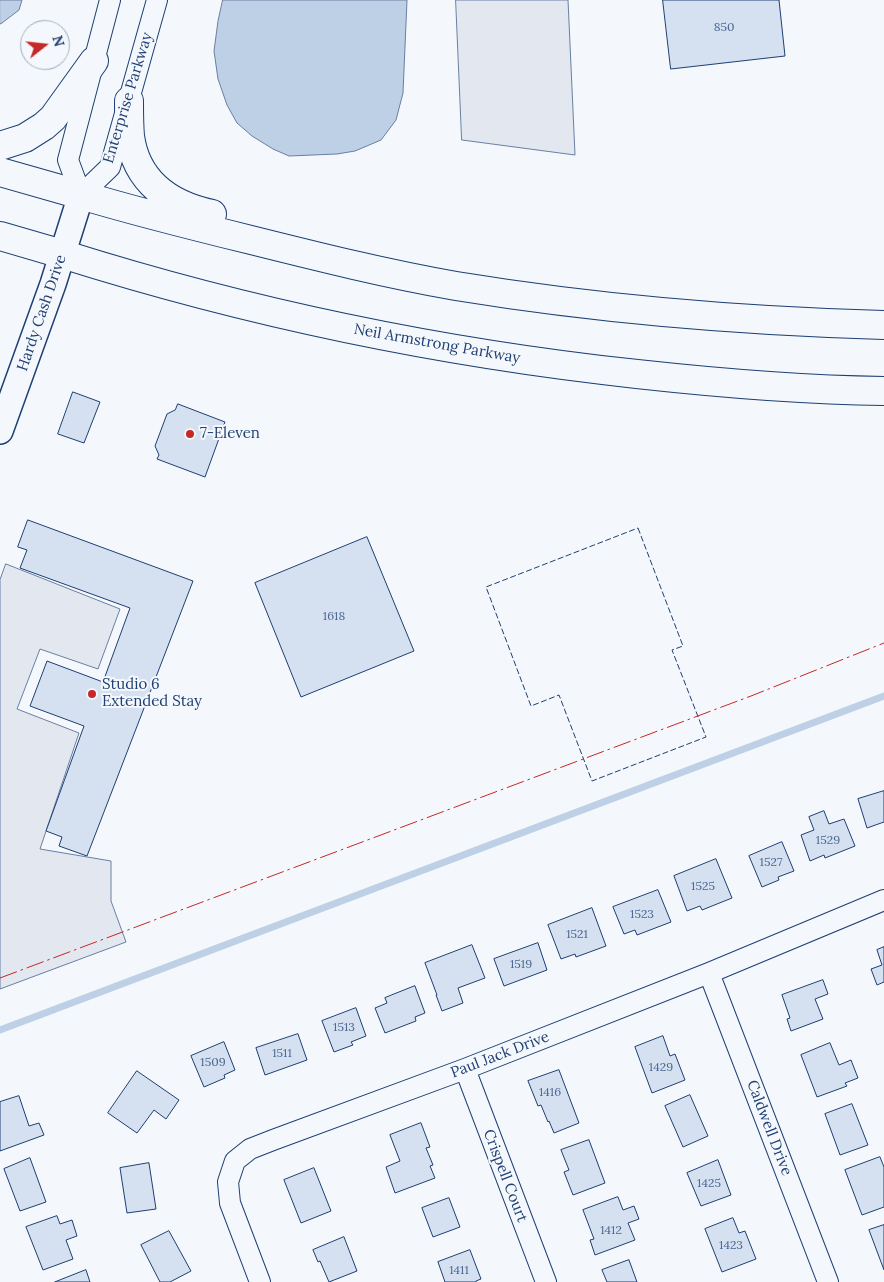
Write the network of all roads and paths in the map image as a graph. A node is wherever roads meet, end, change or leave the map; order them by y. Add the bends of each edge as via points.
1 (110, 0) edge
2 (157, 0) edge
3 (94, 61) junction
4 (129, 101) junction
5 (0, 146) edge
6 (0, 172) edge
7 (81, 195) junction
8 (0, 236) edge
9 (62, 254) junction
10 (580, 303) junction
11 (884, 310) edge
12 (791, 322) junction
13 (884, 325) edge
14 (788, 387) junction
15 (884, 391) edge
16 (884, 406) edge
17 (0, 431) edge
18 (884, 900) edge
19 (709, 973) junction
20 (465, 1069) junction
21 (260, 1282) edge
22 (546, 1282) edge
23 (828, 1282) edge

1 - 3 street
2 - 4 street, Enterprise Parkway
3 - 5 main road via 53,118 25,138
3 - 7 street via 68,160
4 - 7 street, Enterprise Parkway via 110,167
4 - 10 main road via 130,136 140,167 156,189 181,204
6 - 7 main road
7 - 9 street, Hardy Cash Drive
7 - 10 main road via 288,250 417,278
8 - 9 main road, Neil Armstrong Parkway
9 - 14 main road, Neil Armstrong Parkway via 245,305 449,348 627,373
9 - 17 street, Hardy Cash Drive
10 - 12 main road
11 - 12 main road
12 - 13 main road
14 - 15 main road, Neil Armstrong Parkway
14 - 16 main road
18 - 19 street, Paul Jack Drive
19 - 20 street, Paul Jack Drive
19 - 23 street, Caldwell Drive
20 - 21 street, Paul Jack Drive via 250,1149 235,1161 228,1182 230,1203
20 - 22 street, Crispell Court

